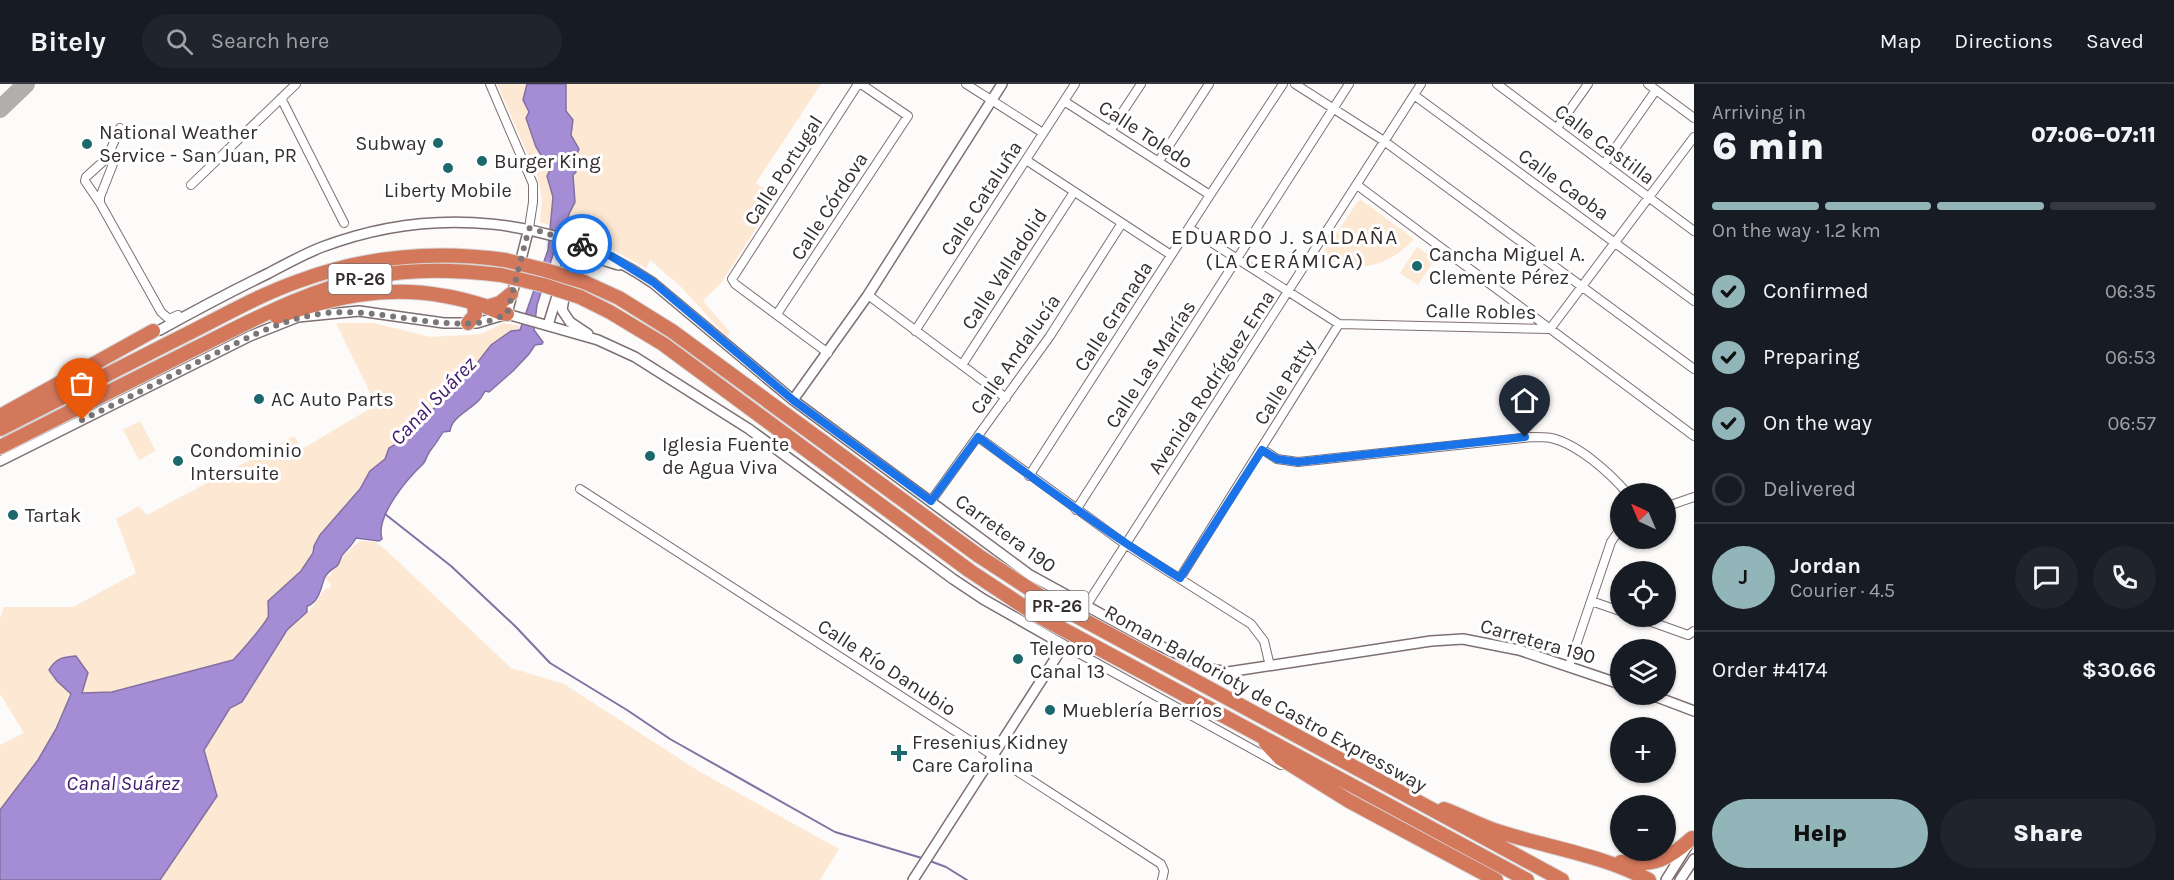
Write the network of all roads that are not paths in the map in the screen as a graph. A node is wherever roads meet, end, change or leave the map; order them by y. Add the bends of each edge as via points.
1 (296, 84) edge
2 (490, 84) edge
3 (860, 84) edge
4 (966, 84) edge
5 (1002, 84) edge
6 (1075, 84) edge
7 (1141, 84) edge
8 (1209, 84) edge
9 (1283, 84) edge
10 (1295, 84) edge
11 (1349, 84) edge
12 (1421, 84) edge
13 (1497, 84) edge
14 (1588, 84) edge
15 (1648, 84) edge
16 (1656, 90) junction
17 (1414, 95) junction
18 (281, 98) junction
19 (991, 100) junction
20 (1064, 101) junction
21 (1334, 109) junction
22 (1694, 118) edge
23 (120, 128) dead end
24 (1557, 128) junction
25 (1110, 131) junction
26 (1043, 133) junction
27 (1694, 136) edge
28 (1384, 141) junction
29 (107, 158) junction
30 (1026, 160) junction
31 (1159, 161) junction
32 (1604, 164) junction
33 (191, 185) dead end
34 (1357, 185) junction
35 (1074, 192) junction
36 (1210, 195) junction
37 (1649, 197) junction
38 (100, 203) junction
39 (344, 223) dead end
40 (1122, 224) junction
41 (529, 228) junction
42 (1189, 228) junction
43 (1694, 231) edge
44 (572, 240) junction
45 (1615, 242) junction
46 (1171, 255) junction
47 (1237, 259) junction
48 (633, 268) junction
49 (1582, 286) junction
50 (1289, 292) junction
51 (511, 294) junction
52 (868, 295) junction
53 (220, 297) junction
54 (1694, 301) edge
55 (480, 305) junction
56 (160, 312) junction
57 (777, 314) junction
58 (512, 315) junction
59 (468, 323) junction
60 (1339, 324) junction
61 (551, 326) junction
62 (1550, 329) junction
63 (153, 331) junction
64 (915, 331) junction
65 (229, 332) junction
66 (598, 340) junction
67 (828, 353) junction
68 (962, 365) junction
69 (1694, 369) edge
70 (1006, 398) junction
71 (793, 400) junction
72 (0, 416) edge
73 (0, 429) edge
74 (1694, 436) edge
75 (978, 437) junction
76 (0, 447) edge
77 (1262, 450) junction
78 (0, 461) edge
79 (1029, 476) junction
80 (1619, 483) edge
81 (580, 489) dead end
82 (1694, 497) edge
83 (931, 501) junction
84 (1676, 503) edge
85 (1076, 510) junction
86 (1125, 544) junction
87 (1610, 545) edge
88 (1180, 578) junction
89 (1591, 601) junction
90 (1086, 606) junction
91 (1610, 608) edge
92 (1666, 627) edge
93 (1694, 631) edge
94 (1064, 645) junction
95 (1270, 666) junction
96 (1569, 666) junction
97 (1610, 680) edge
98 (1676, 704) edge
99 (1694, 711) edge
100 (1256, 733) junction
101 (994, 755) junction
102 (1400, 793) junction
103 (1348, 801) junction
104 (1693, 837) edge
105 (1596, 857) junction
106 (1694, 859) edge
107 (1467, 865) junction
108 (913, 880) edge
109 (1162, 880) edge
110 (1482, 880) edge
111 (1496, 880) edge
112 (1527, 880) edge
113 (1562, 880) edge
114 (1649, 880) edge
115 (1666, 880) edge
116 (1680, 880) edge

1 - 18 street
2 - 41 street via 533,184
3 - 57 street, Calle Portugal via 732,279
3 - 57 street, Calle Córdova via 908,116
4 - 19 street
5 - 19 street
6 - 20 street, Calle Cataluña
7 - 25 street
8 - 31 street
9 - 36 street, Calle Granada
10 - 21 street
11 - 21 street, Calle Las Marías
12 - 17 street, Avenida Rodríguez Ema
13 - 24 street, Calle Castilla
14 - 24 street
15 - 16 street
16 - 22 street
16 - 32 street
17 - 28 street, Avenida Rodríguez Ema
17 - 45 street, Calle Caoba
18 - 33 street
18 - 39 street
19 - 26 street
19 - 52 street
20 - 25 street, Calle Toledo
20 - 26 street, Calle Cataluña
21 - 28 street
21 - 47 street, Calle Las Marías
23 - 29 street
24 - 32 street, Calle Castilla
25 - 31 street, Calle Toledo
26 - 30 street, Calle Cataluña
27 - 37 street, Calle Robles
28 - 34 street, Avenida Rodríguez Ema
28 - 49 street
29 - 38 street via 113,164
29 - 38 street via 85,181
30 - 35 street
30 - 64 street, Calle Cataluña
31 - 36 street, Calle Toledo
32 - 37 street, Calle Castilla
34 - 50 street, Avenida Rodríguez Ema
34 - 62 street
35 - 40 street
35 - 68 street, Calle Valladolid
36 - 42 street, Calle Granada
37 - 43 street, Calle Castilla
37 - 45 street, Calle Robles
38 - 56 street
40 - 46 street
40 - 70 street, Calle Andalucía
41 - 44 street, Carretera 190
41 - 51 street
41 - 53 street, Carretera 190 via 463,222 374,232 321,247
42 - 46 street, Calle Granada
42 - 47 street
44 - 48 street, Carretera 190
44 - 61 street
45 - 49 street, Calle Robles
45 - 54 street, Calle Caoba
46 - 79 street, Calle Granada
47 - 50 street
47 - 85 street, Calle Las Marías
48 - 66 street via 587,258 574,268 562,310 570,322
48 - 71 street, Carretera 190
49 - 62 street, Calle Robles
49 - 69 street
50 - 60 street
50 - 86 street, Avenida Rodríguez Ema
51 - 55 highway via 500,303
51 - 58 street
52 - 64 street
52 - 67 street
53 - 56 street via 171,319
53 - 63 street, Carretera 190
55 - 58 highway
55 - 59 highway
55 - 65 highway via 410,292 347,296
56 - 63 street via 161,322
57 - 67 street
58 - 59 street
58 - 61 street
59 - 78 street via 359,311 298,317 250,336
60 - 62 street, Calle Robles
60 - 77 street, Calle Patty
61 - 66 street
62 - 74 street
63 - 72 highway
64 - 68 street
65 - 76 highway, Roman Baldorioty de Castro Expressway / PR-26
65 - 100 highway, Roman Baldorioty de Castro Expressway / PR-26, bridge via 301,297 346,282 422,271 501,275 579,297 663,344 1006,596
66 - 94 street via 635,357 749,429 953,579
67 - 71 street
68 - 70 street
70 - 75 street, Calle Andalucía
71 - 83 street, Carretera 190
73 - 102 highway, Roman Baldorioty de Castro Expressway / PR-26, bridge via 262,296 319,273 367,261 458,255 505,260 545,270 620,298 672,331 979,556 1079,619
75 - 79 street
75 - 83 street, Calle Andalucía
77 - 80 street via 1277,459 1298,462 1525,437 1550,438 1570,445
77 - 88 street, Calle Patty
79 - 85 street
81 - 101 street, Calle Río Danubio
82 - 84 street
83 - 90 street, Carretera 190 via 1030,575
85 - 86 street
86 - 88 street
86 - 90 street, Avenida Rodríguez Ema
87 - 89 street
88 - 95 street via 1251,624 1264,641
89 - 91 street
89 - 96 street
90 - 95 street, Carretera 190 via 1210,669 1228,672
92 - 93 street via 1688,635
94 - 101 street
94 - 103 street
95 - 96 street, Carretera 190 via 1463,639 1519,650
96 - 97 street, Carretera 190
98 - 99 street
100 - 103 highway via 1280,758
100 - 112 highway, Roman Baldorioty de Castro Expressway / PR-26
101 - 108 street
101 - 109 street, Calle Río Danubio via 1161,864
102 - 105 highway via 1499,831
102 - 113 highway, Roman Baldorioty de Castro Expressway / PR-26
103 - 107 highway
104 - 105 highway via 1673,855 1653,862 1637,864
104 - 115 street
105 - 114 highway
106 - 116 street
107 - 110 highway
107 - 111 highway

